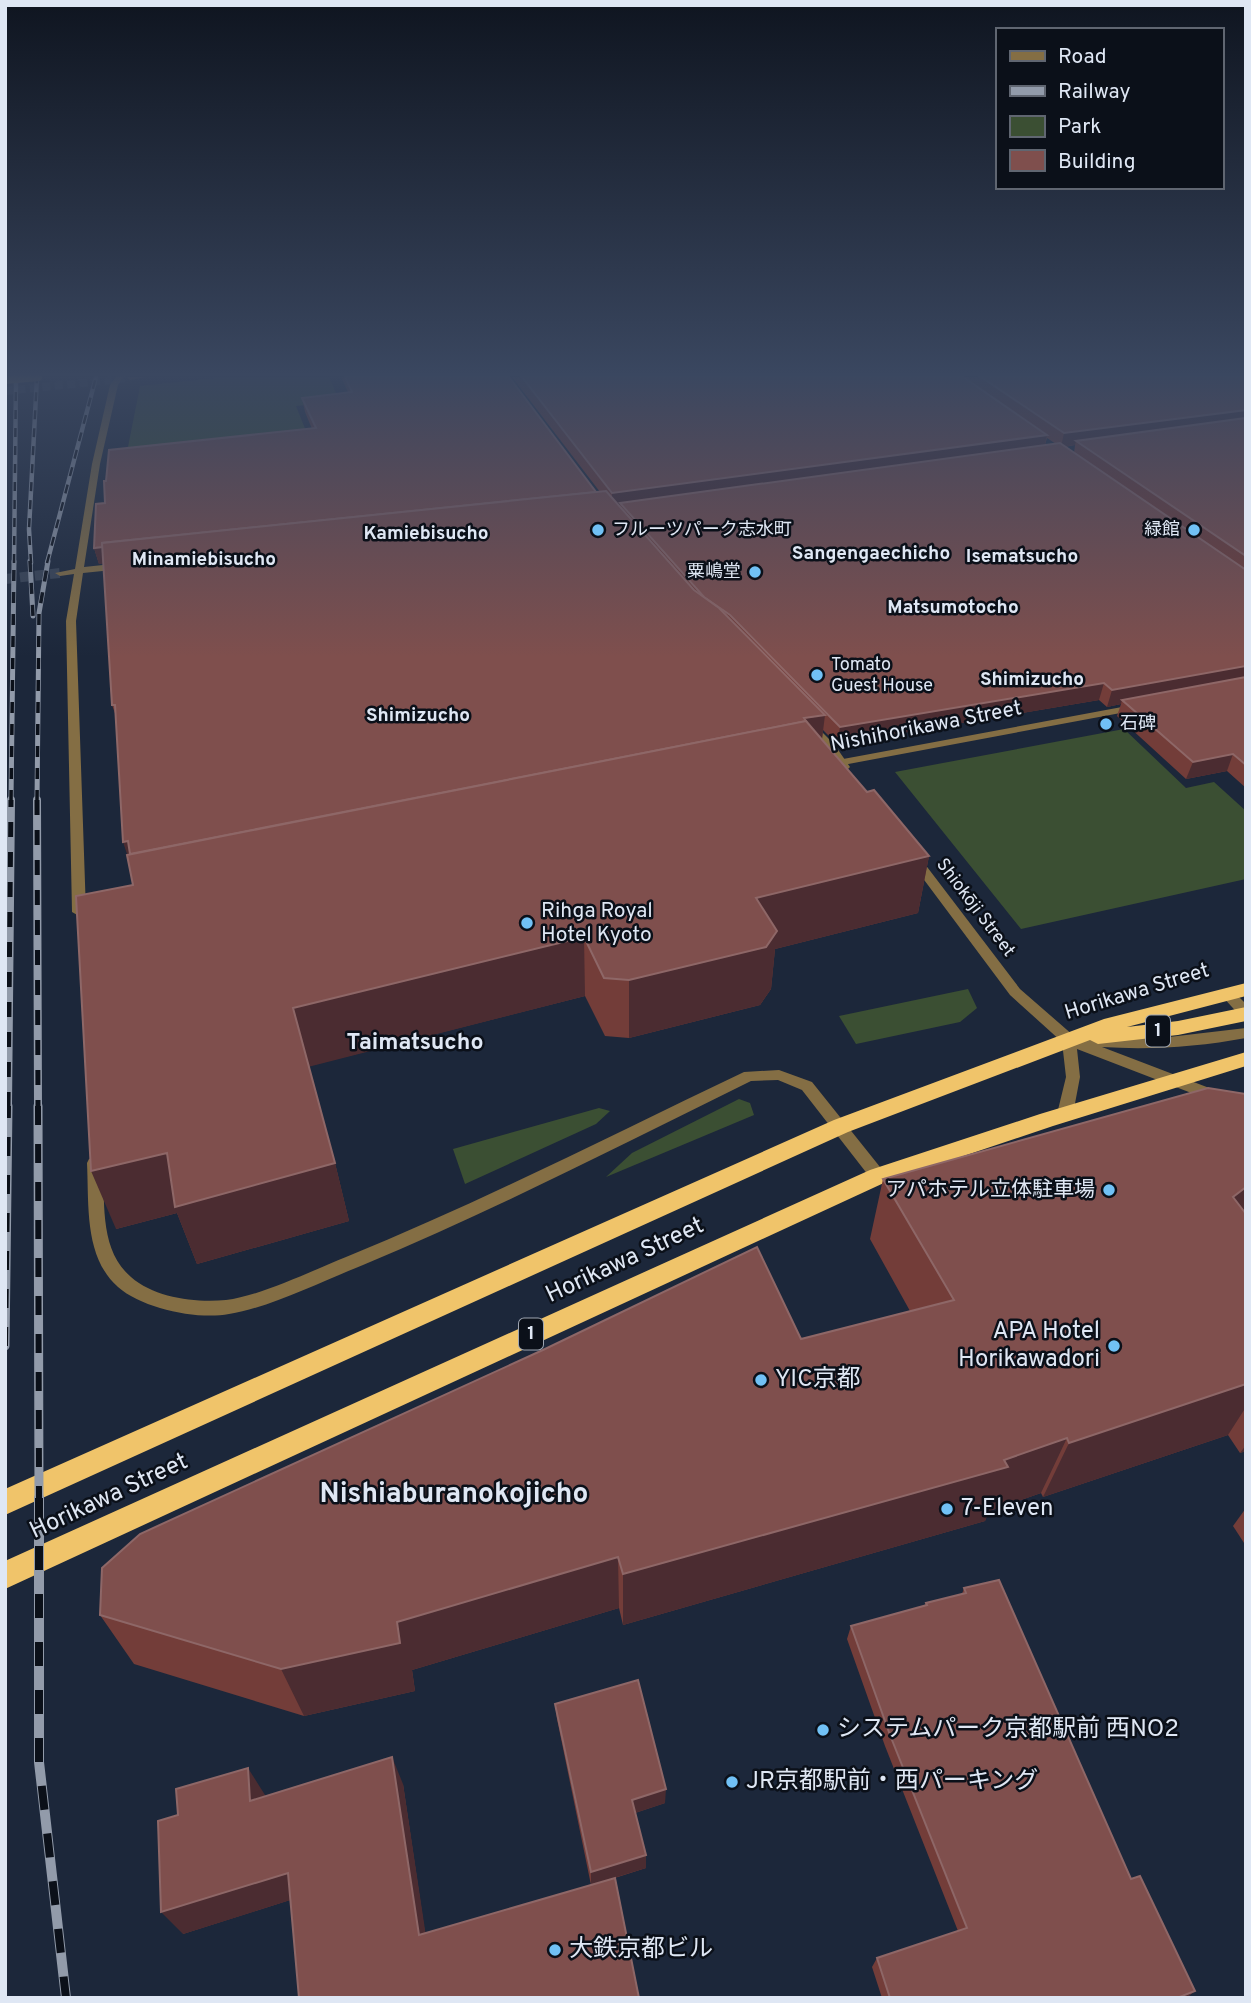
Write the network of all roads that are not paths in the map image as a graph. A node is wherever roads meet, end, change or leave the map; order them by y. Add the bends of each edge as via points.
1 (96, 470) edge
2 (136, 564) edge
3 (77, 571) junction
4 (60, 573) tunnel mouth
5 (1146, 706) edge
6 (801, 717) edge
7 (817, 767) edge
8 (845, 768) junction
9 (905, 847) edge
10 (85, 923) edge
11 (1236, 991) edge
12 (1246, 1014) edge
13 (1246, 1033) edge
14 (1069, 1040) junction
15 (1246, 1059) edge
16 (1172, 1080) junction
17 (1246, 1108) edge
18 (1065, 1114) junction
19 (841, 1126) junction
20 (93, 1143) edge
21 (878, 1176) junction
22 (5, 1502) edge
23 (5, 1575) edge

1 - 3 street
2 - 3 street
3 - 4 street
3 - 10 street via 71,621
5 - 8 street, Nishihorikawa Street
6 - 8 street
7 - 8 street, Nishihorikawa Street
9 - 14 street, Shiokōji Street via 1015,992
11 - 12 street
11 - 14 highway, Horikawa Street / 1 via 1111,1024
12 - 14 highway, 1 via 1178,1028
13 - 14 street via 1220,1039 1121,1044
14 - 16 street
14 - 18 street via 1073,1077
14 - 19 highway, Horikawa Street / 1
15 - 16 highway, Horikawa Street / 1
16 - 17 street
16 - 18 highway, Horikawa Street / 1
18 - 21 highway, Horikawa Street / 1
19 - 20 street via 807,1086 779,1075 749,1076 425,1232 275,1293 229,1307 205,1308 162,1302 127,1284 114,1271 99,1240
19 - 21 street
19 - 22 highway, Horikawa Street / 1
21 - 23 highway, Horikawa Street / 1

